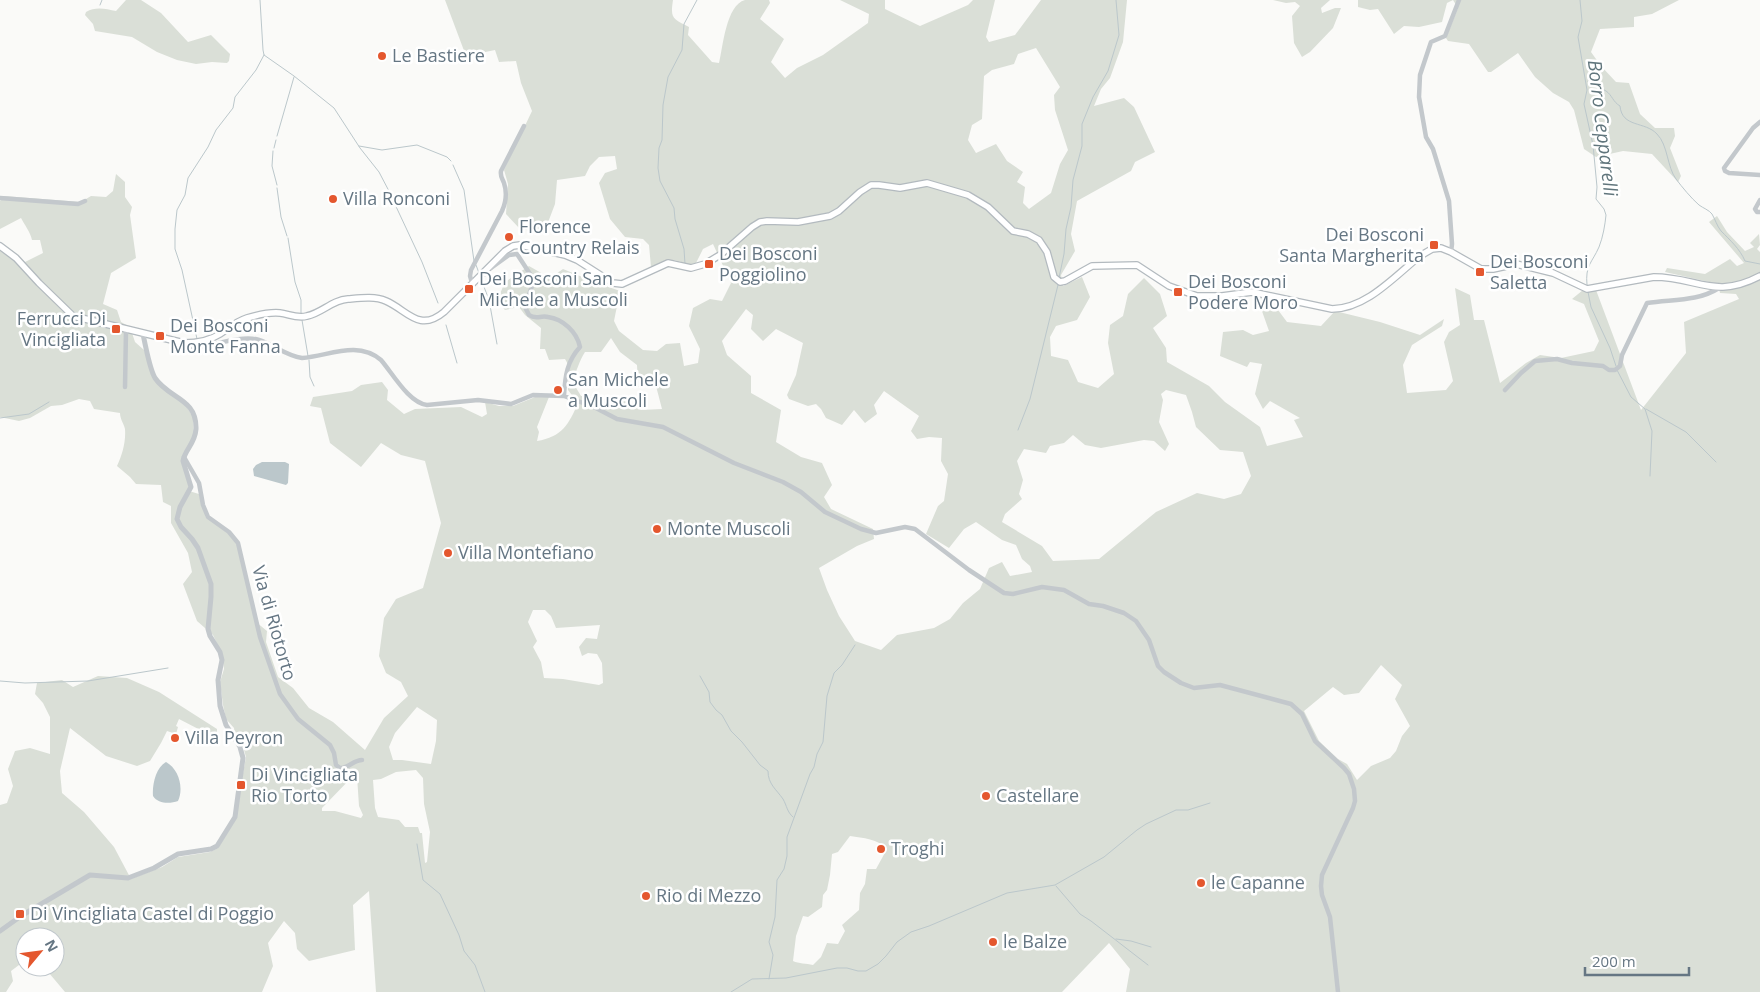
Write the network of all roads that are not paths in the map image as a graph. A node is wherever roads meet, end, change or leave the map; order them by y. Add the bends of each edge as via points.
1 (1460, 0) edge
2 (1760, 122) edge
3 (524, 126) dead end
4 (1760, 175) edge
5 (0, 198) edge
6 (1760, 200) edge
7 (85, 201) dead end
8 (1760, 212) edge
9 (0, 246) edge
10 (1451, 252) junction
11 (482, 274) junction
12 (1760, 276) edge
13 (472, 284) junction
14 (1719, 288) junction
15 (126, 330) junction
16 (143, 334) junction
17 (184, 343) junction
18 (125, 388) dead end
19 (1505, 390) dead end
20 (564, 396) junction
21 (184, 457) junction
22 (362, 760) dead end
23 (0, 931) edge
24 (1338, 992) edge

1 - 10 street via 1445,36 1431,42 1420,75 1419,97 1426,137 1433,149 1449,201
2 - 4 street via 1724,168 1729,173
3 - 13 street via 500,173 506,193 504,208 475,262 470,276
5 - 7 street via 78,204
6 - 8 street via 1755,209
9 - 15 main road via 22,263 70,313
10 - 11 main road via 1441,248 1429,251 1363,302 1338,309 1252,292 1197,296 1169,286 1137,265 1092,266 1060,282 1054,277 1045,248 1039,240 1013,231 988,207 968,195 927,184 900,188 871,185 830,216 798,222 760,222 708,263 691,268 664,264 622,284 609,281 569,257 520,245 508,249
10 - 14 main road via 1481,269 1516,264 1552,273 1587,289 1654,277
11 - 13 main road
11 - 20 street via 517,254 532,277 525,307 529,315 551,317 574,332 580,346 569,362
12 - 14 main road
13 - 17 main road via 440,315 427,320 414,319 386,301 343,299 302,317 280,313 241,320 211,339
14 - 19 street via 1686,300 1647,303 1620,366 1614,370 1557,359 1535,360
15 - 16 main road
15 - 18 street
16 - 17 main road
16 - 21 street via 155,378 188,405 194,416 195,438
17 - 20 street via 201,347 252,339 296,357 308,358 347,350 366,351 381,360 421,404 478,400 512,404 533,395
20 - 24 street via 594,406 616,419 663,427 734,463 783,482 825,512 861,529 876,533 900,527 915,529 1004,593 1014,594 1042,587 1064,590 1089,604 1124,613 1136,621 1149,640 1158,666 1181,683 1194,688 1220,685 1298,708 1315,742 1344,768 1354,789 1353,808 1322,875 1321,886 1330,917
21 - 22 street, Via di Riotorto via 199,482 208,517 238,543 261,641 284,702 300,721 330,745 340,768
21 - 23 street via 191,487 177,520 195,543 209,578 212,597 208,629 222,660 218,680 220,706 243,758 234,817 217,846 211,849 178,854 128,878 90,875 23,913

